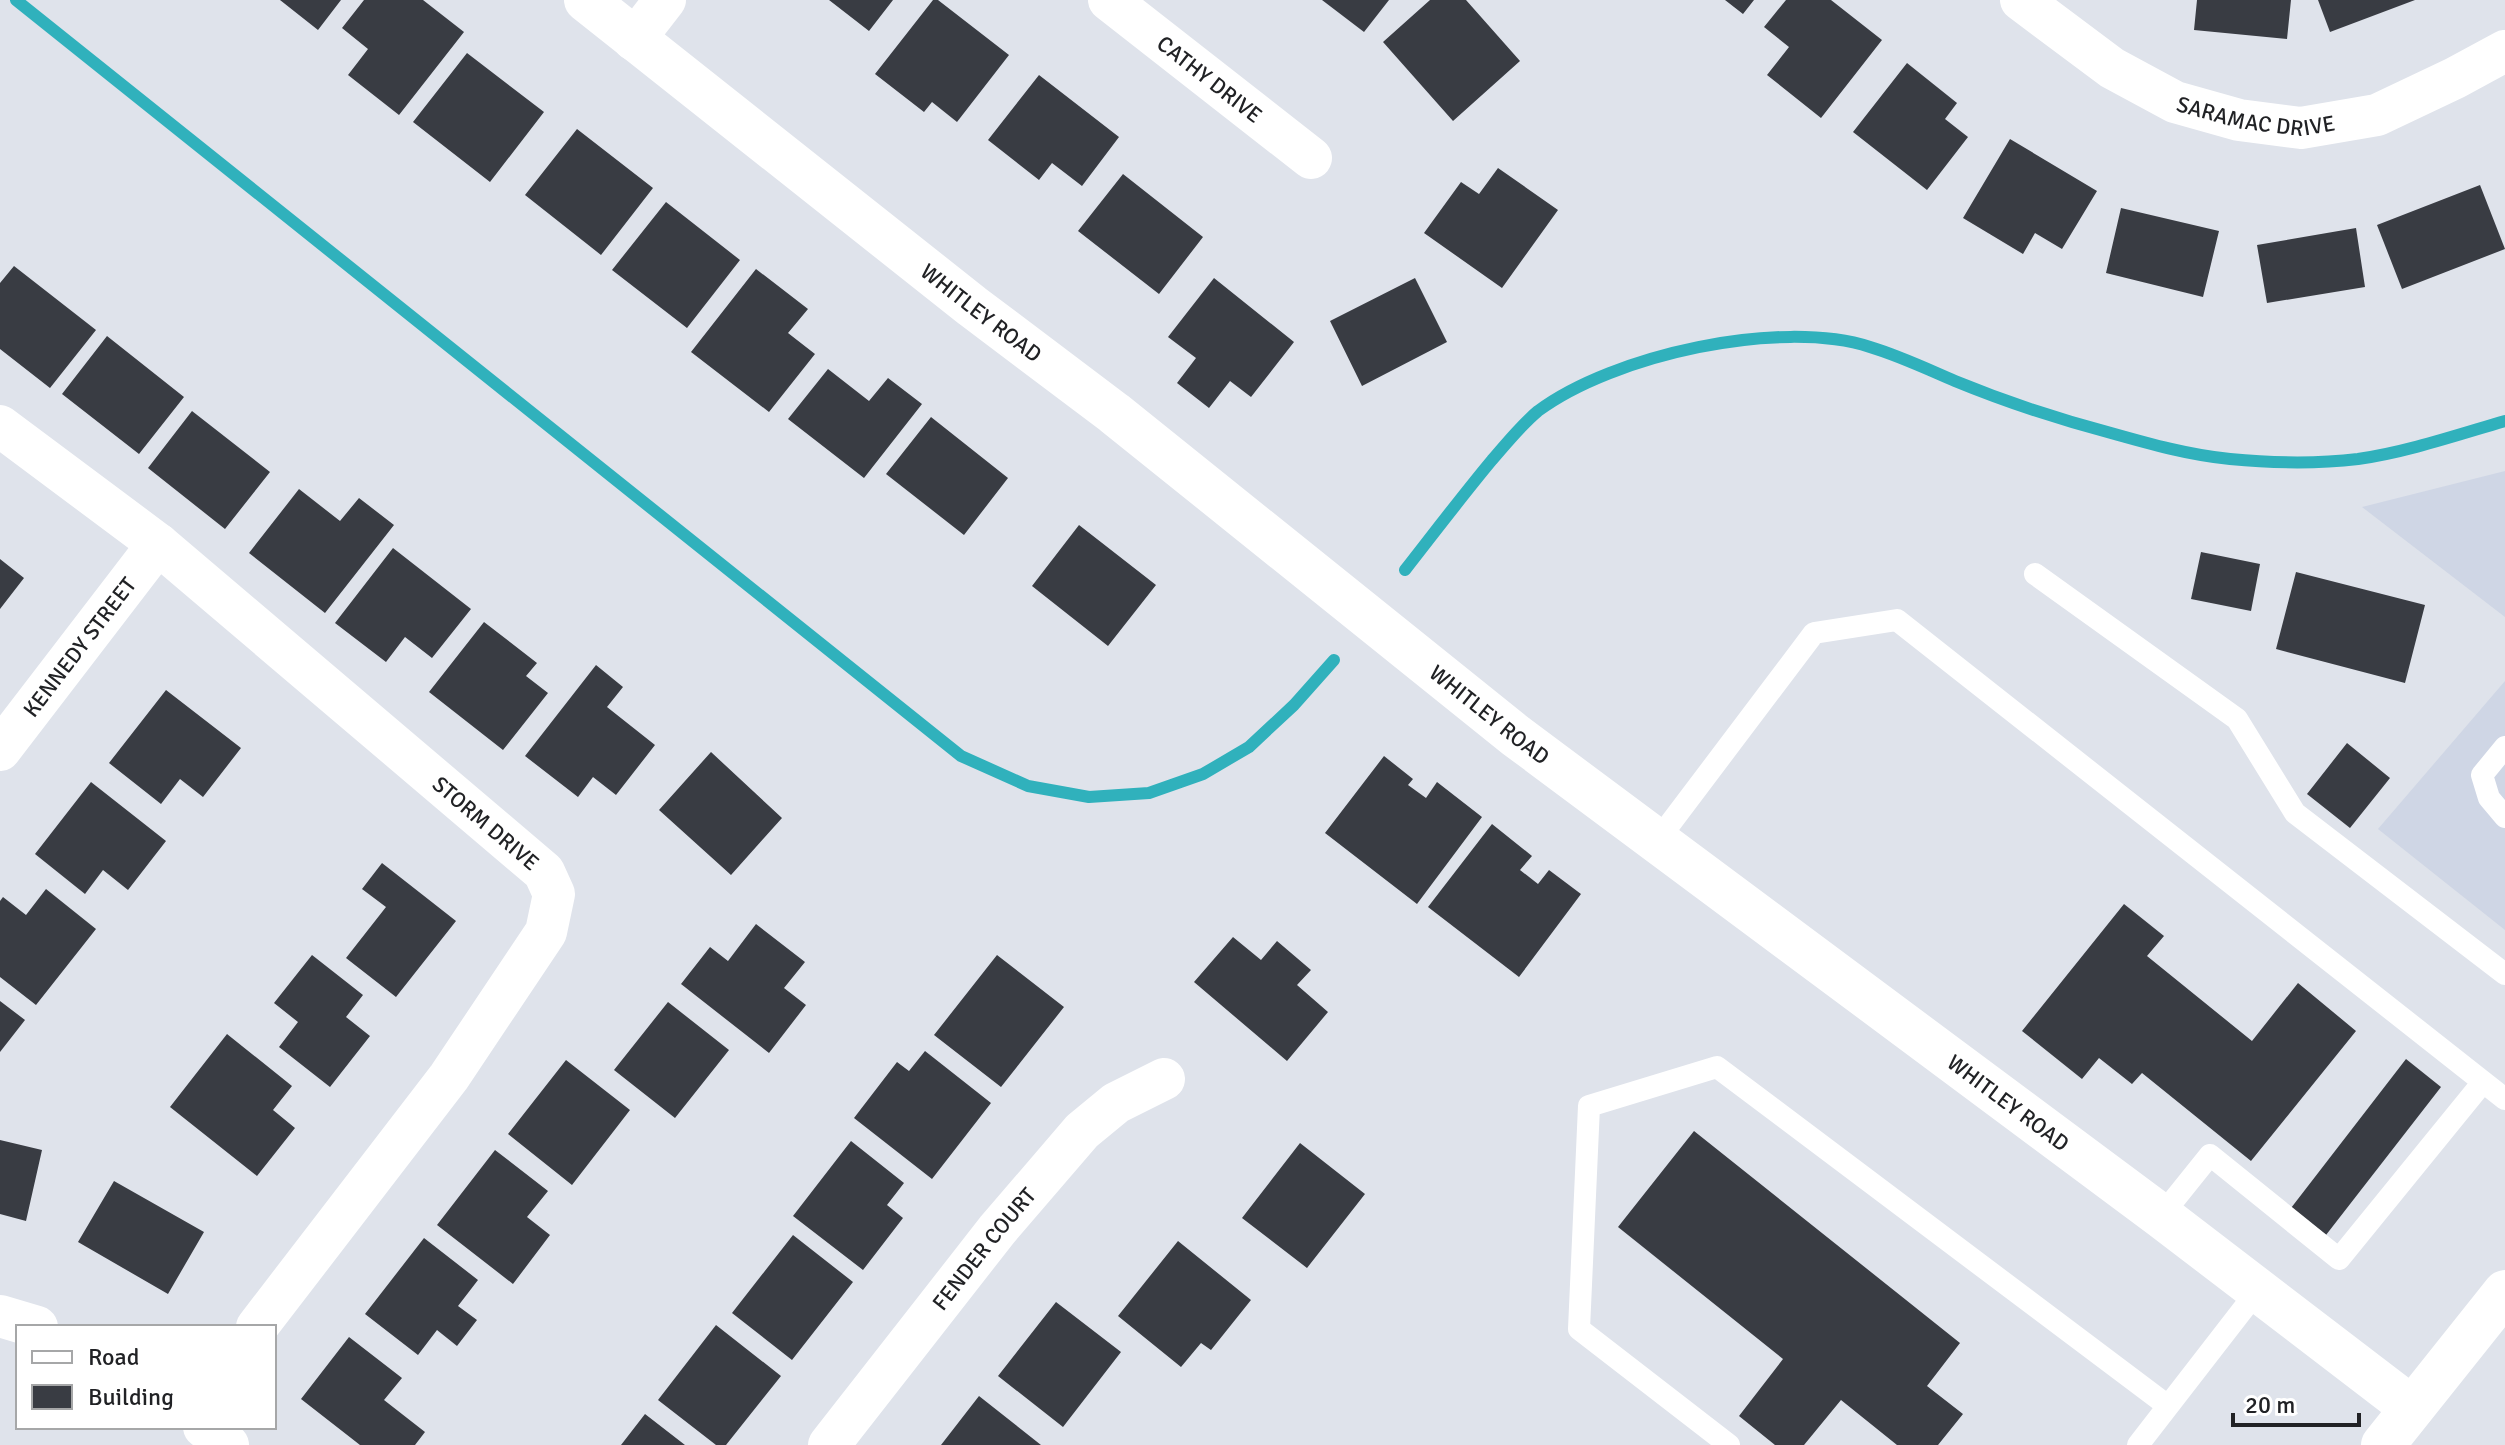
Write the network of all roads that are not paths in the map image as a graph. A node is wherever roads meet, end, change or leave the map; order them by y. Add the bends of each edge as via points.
1 (586, 0) edge
2 (665, 0) edge
3 (1109, 0) edge
4 (2021, 0) edge
5 (634, 40) junction
6 (2505, 51) edge
7 (1311, 158) dead end
8 (0, 426) edge
9 (158, 544) junction
10 (2035, 574) dead end
11 (2505, 747) edge
12 (0, 750) edge
13 (2505, 817) edge
14 (1657, 841) junction
15 (2505, 974) edge
16 (1164, 1079) dead end
17 (2483, 1082) junction
18 (2505, 1099) edge
19 (2161, 1216) junction
20 (2258, 1290) junction
21 (2505, 1292) edge
22 (0, 1316) edge
23 (30, 1325) edge
24 (259, 1325) edge
25 (2168, 1406) junction
26 (2412, 1408) junction
27 (207, 1429) edge
28 (228, 1445) edge
29 (829, 1445) edge
30 (1729, 1445) edge
31 (2138, 1445) edge
32 (2383, 1445) edge

1 - 5 street, WHITLEY ROAD
2 - 5 street
3 - 7 street, CATHY DRIVE
4 - 6 street, SARAMAC DRIVE via 2112,68 2175,102 2239,120 2301,128 2377,115
5 - 14 street, WHITLEY ROAD via 1126,423 1516,736
8 - 9 street, STORM DRIVE
9 - 12 street, KENNEDY STREET
9 - 24 street, STORM DRIVE via 544,872 554,894 546,932 449,1077
10 - 15 lane via 2237,719 2295,813
11 - 13 lane via 2482,775 2489,798
14 - 17 lane via 1814,633 1897,620
14 - 19 street, WHITLEY ROAD
16 - 29 street, FENDER COURT via 1116,1103 1082,1131 997,1230
17 - 18 lane
17 - 19 lane via 2339,1259 2210,1155
19 - 20 street, WHITLEY ROAD
20 - 25 lane
20 - 26 street, WHITLEY ROAD
21 - 26 street
22 - 23 street
25 - 30 lane via 1717,1067 1589,1106 1579,1329
25 - 31 lane
26 - 32 street
27 - 28 street

